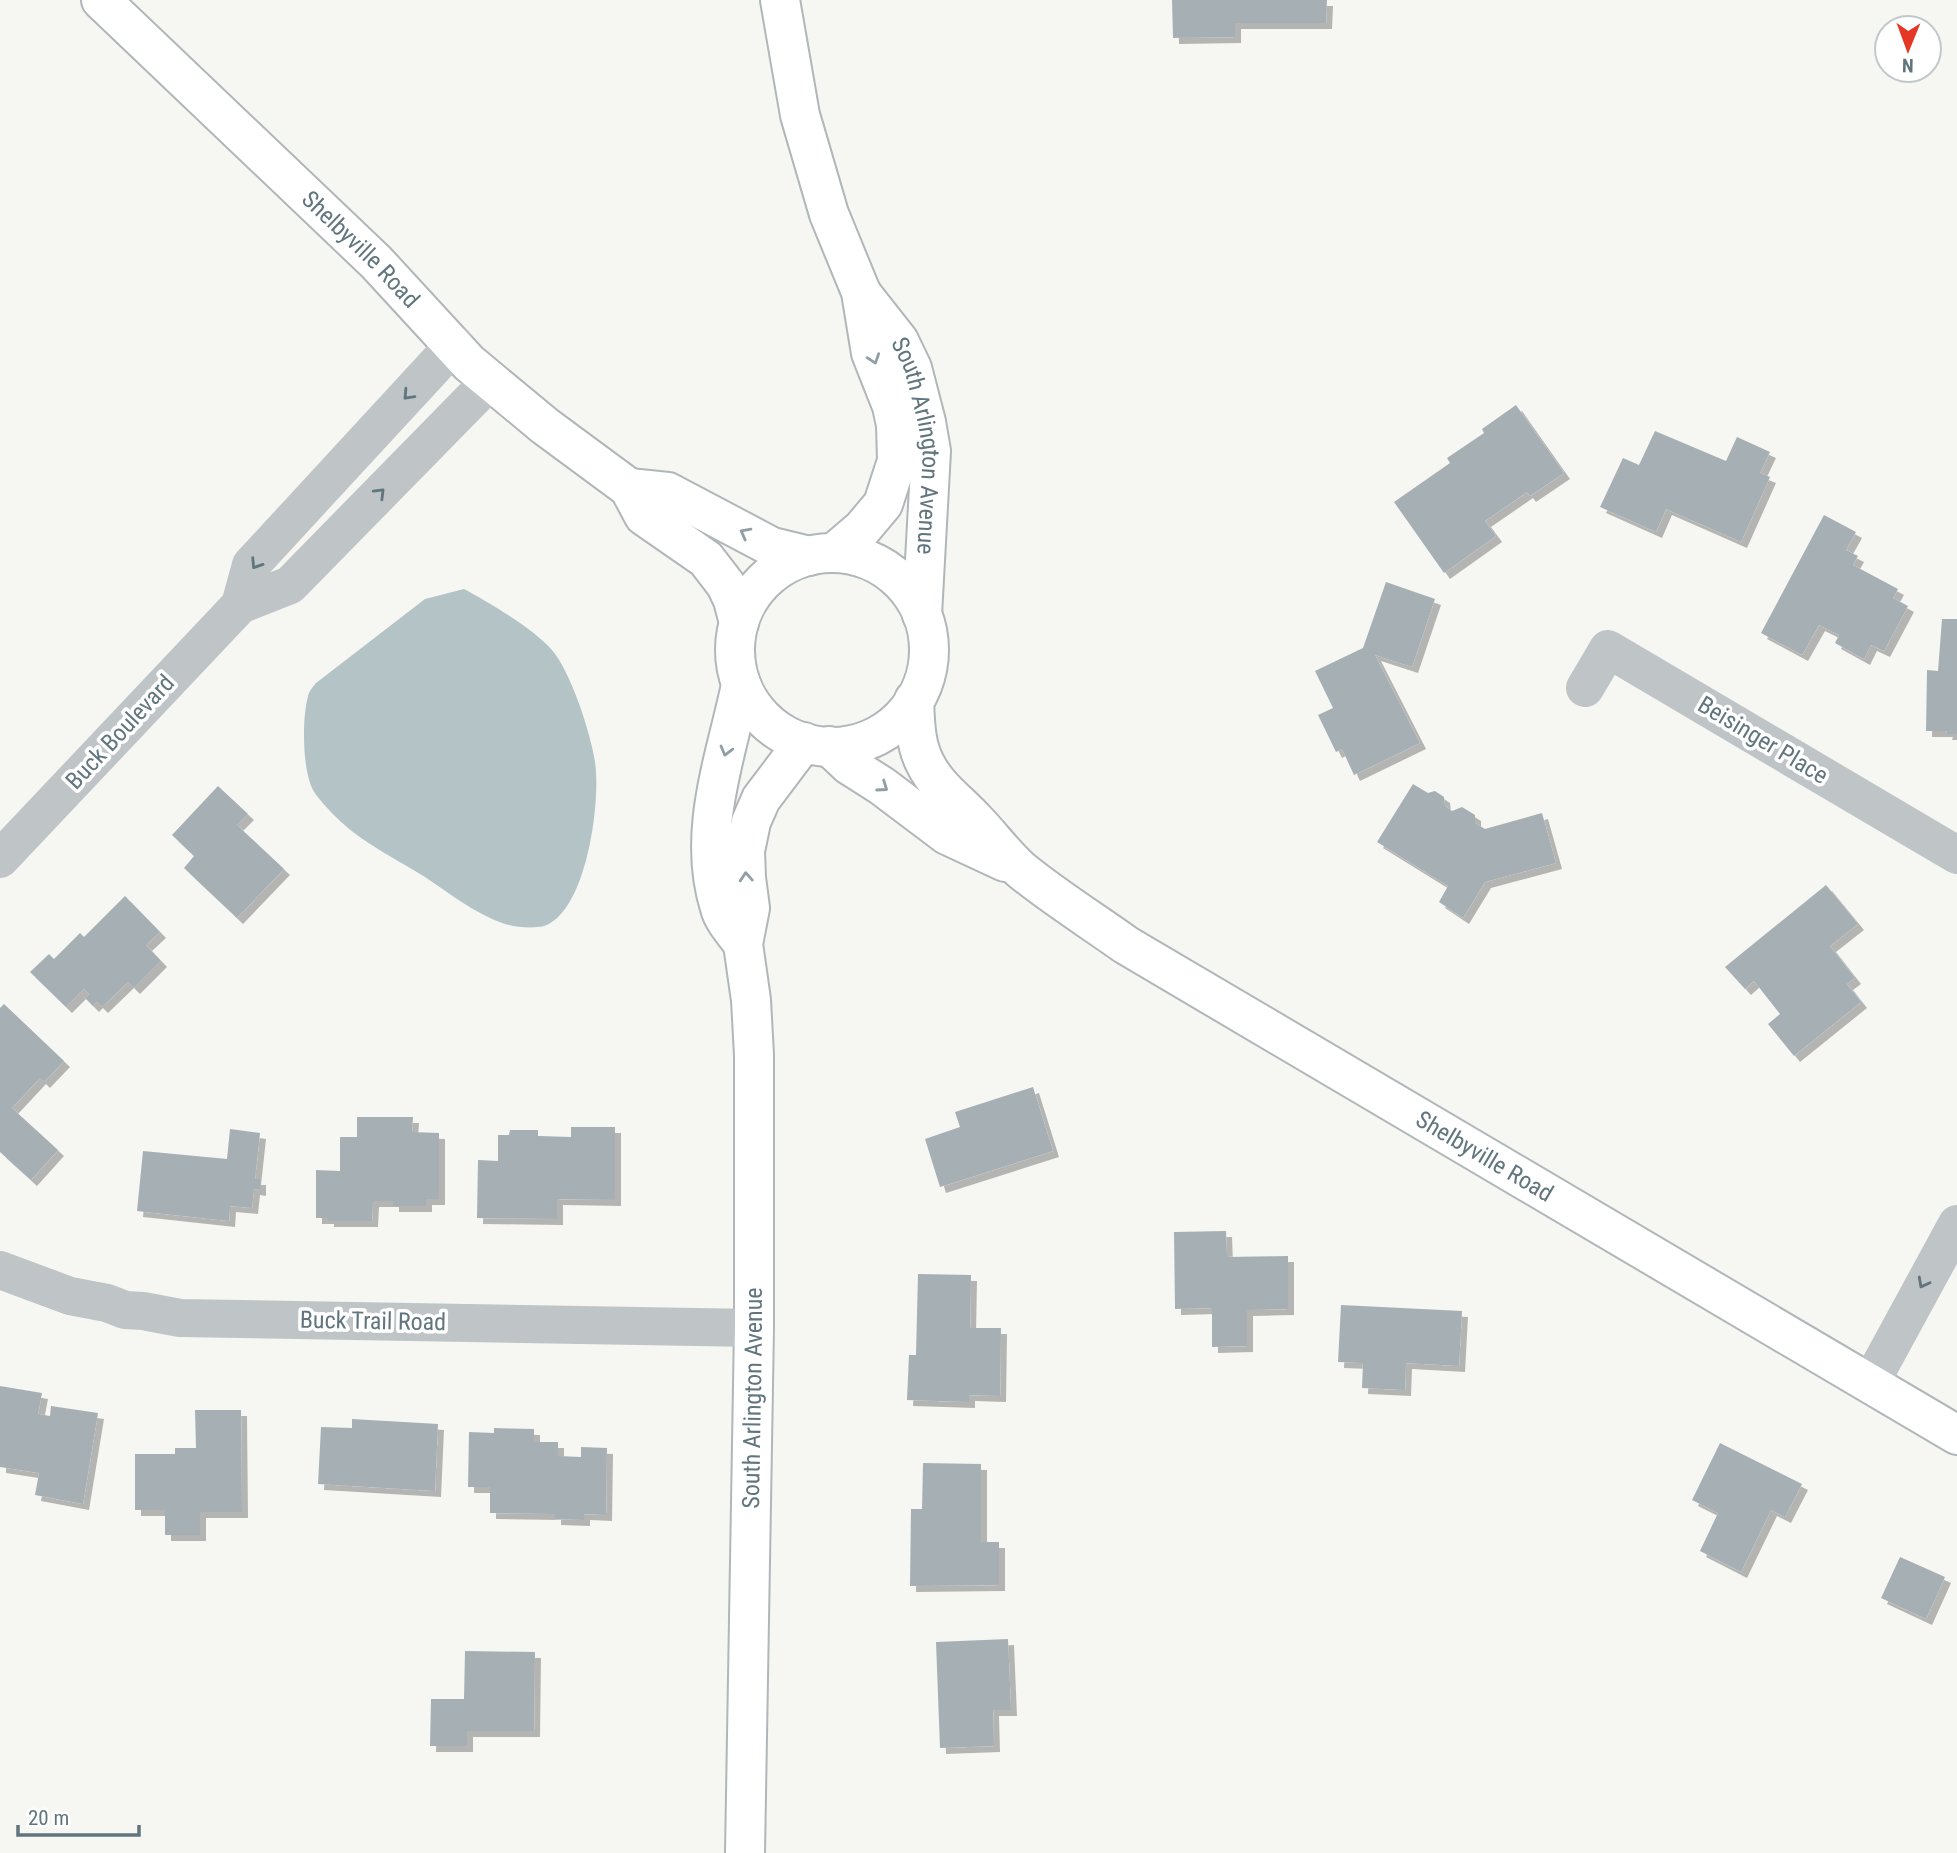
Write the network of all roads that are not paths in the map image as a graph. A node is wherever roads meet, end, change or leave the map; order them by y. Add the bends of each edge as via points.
1 (101, 0) edge
2 (780, 0) edge
3 (861, 292) junction
4 (454, 345) junction
5 (490, 381) junction
6 (629, 488) junction
7 (822, 555) junction
8 (240, 605) junction
9 (922, 615) junction
10 (738, 623) junction
11 (741, 685) junction
12 (1585, 688) dead end
13 (914, 700) junction
14 (817, 744) junction
15 (1957, 855) edge
16 (0, 859) edge
17 (1020, 869) junction
18 (743, 944) junction
19 (1957, 1224) edge
20 (0, 1270) edge
21 (754, 1328) junction
22 (1871, 1382) junction
23 (1957, 1435) edge
24 (745, 1853) edge

1 - 4 main road, Shelbyville Road via 376,262
2 - 3 main road, South Arlington Avenue via 800,115 829,214
3 -> 7 main road, South Arlington Avenue via 871,353 892,406 897,461 883,504 868,523
3 - 9 main road, South Arlington Avenue via 899,341 912,368 926,422 930,451
4 - 5 main road, Shelbyville Road
4 -> 8 street, Buck Boulevard via 251,565
5 - 6 main road, Shelbyville Road
8 -> 5 street, Buck Boulevard via 289,585
7 -> 6 main road via 772,547 668,492
6 - 10 main road via 644,516 706,559 726,585
7 - 9 main road via 859,557 882,568 910,593
7 - 10 main road via 785,565 765,580
8 - 16 street, Buck Boulevard
9 - 13 main road via 929,652 925,677
10 - 11 main road via 735,660
11 - 14 main road via 761,716 781,732
11 -> 18 main road, South Arlington Avenue via 715,794 711,846 720,910
12 - 15 street, Beisinger Place via 1608,649
13 - 14 main road via 878,735 854,744
13 - 17 main road via 915,731 924,762 943,790
14 -> 17 main road via 947,835
18 -> 14 main road, South Arlington Avenue via 750,908 745,862 751,822 767,790
17 - 22 main road, Shelbyville Road via 1126,945
18 - 21 main road, South Arlington Avenue via 754,1055
19 -> 22 street
20 - 21 street, Buck Trail Road via 70,1296 180,1318
21 - 24 main road, South Arlington Avenue
22 - 23 main road, Shelbyville Road

